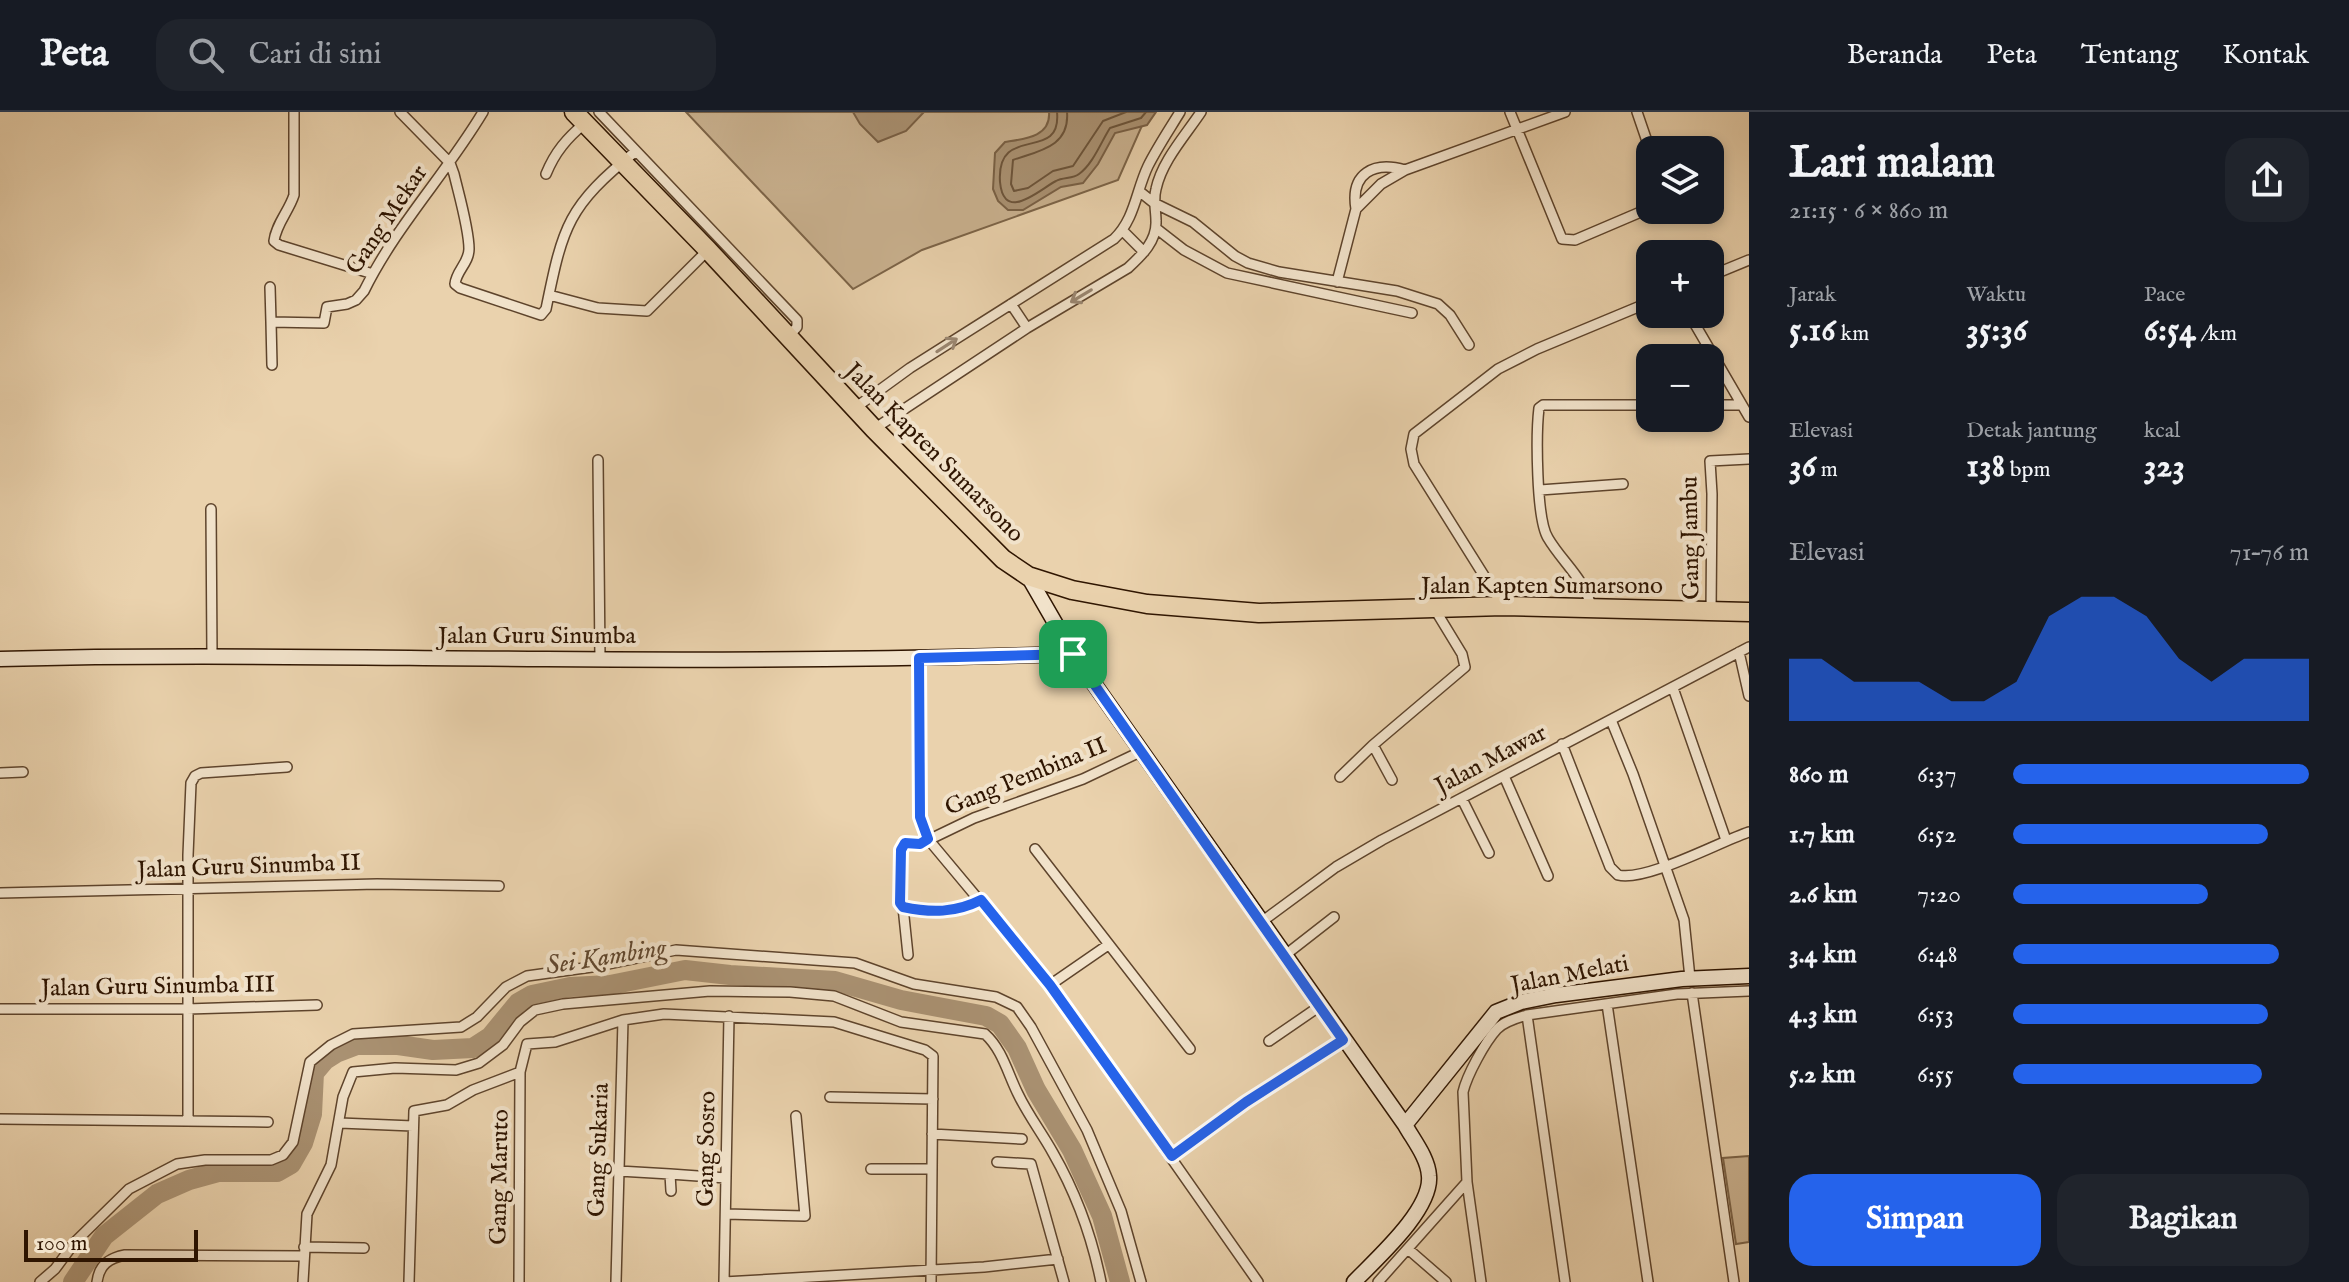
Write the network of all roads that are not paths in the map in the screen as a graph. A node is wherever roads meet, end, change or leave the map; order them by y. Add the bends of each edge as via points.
1 (294, 112) edge
2 (400, 112) edge
3 (483, 112) edge
4 (1180, 112) edge
5 (1201, 112) edge
6 (1510, 112) edge
7 (1565, 112) edge
8 (1637, 112) edge
9 (586, 116) edge
10 (1517, 130) junction
11 (1645, 136) edge
12 (630, 156) junction
13 (450, 163) junction
14 (1405, 170) junction
15 (546, 174) dead end
16 (1139, 191) junction
17 (1154, 203) junction
18 (1356, 209) junction
19 (1636, 214) edge
20 (1157, 229) junction
21 (1123, 231) junction
22 (714, 249) junction
23 (1144, 252) junction
24 (1749, 260) edge
25 (1724, 270) edge
26 (373, 274) junction
27 (1337, 282) junction
28 (270, 287) dead end
29 (549, 295) junction
30 (1011, 304) junction
31 (1636, 308) edge
32 (1412, 313) dead end
33 (271, 322) junction
34 (1027, 328) junction
35 (1697, 328) edge
36 (1469, 345) dead end
37 (272, 365) dead end
38 (1636, 405) edge
39 (1724, 405) edge
40 (1741, 405) junction
41 (855, 408) junction
42 (1749, 417) edge
43 (874, 429) junction
44 (1749, 459) edge
45 (598, 460) dead end
46 (1623, 484) dead end
47 (1540, 490) junction
48 (211, 509) dead end
49 (1028, 576) junction
50 (1503, 606) junction
51 (1591, 607) junction
52 (1434, 608) junction
53 (1749, 612) edge
54 (1708, 613) junction
55 (1749, 621) edge
56 (1749, 647) edge
57 (1739, 652) junction
58 (1073, 654) junction
59 (212, 656) junction
60 (919, 658) junction
61 (0, 659) edge
62 (600, 659) junction
63 (1673, 688) junction
64 (1749, 696) edge
65 (1611, 720) junction
66 (1562, 744) junction
67 (1373, 745) junction
68 (1140, 752) junction
69 (287, 767) dead end
70 (23, 772) dead end
71 (0, 773) edge
72 (1504, 776) junction
73 (1340, 777) dead end
74 (1392, 780) dead end
75 (1462, 799) junction
76 (1749, 832) edge
77 (928, 839) junction
78 (1726, 840) junction
79 (1035, 849) dead end
80 (1489, 853) dead end
81 (1666, 866) junction
82 (1548, 876) dead end
83 (499, 886) dead end
84 (188, 890) junction
85 (0, 893) edge
86 (981, 900) junction
87 (903, 907) junction
88 (1334, 917) dead end
89 (1260, 923) junction
90 (1108, 945) junction
91 (908, 955) dead end
92 (1284, 956) junction
93 (1749, 976) edge
94 (1050, 985) junction
95 (1691, 986) junction
96 (1749, 991) edge
97 (1607, 1004) junction
98 (317, 1005) dead end
99 (1320, 1006) junction
100 (0, 1009) edge
101 (187, 1009) junction
102 (1527, 1015) junction
103 (729, 1016) junction
104 (623, 1020) junction
105 (1343, 1040) junction
106 (1269, 1041) dead end
107 (1190, 1049) dead end
108 (520, 1072) junction
109 (830, 1097) dead end
110 (933, 1099) junction
111 (796, 1116) dead end
112 (0, 1119) edge
113 (188, 1121) junction
114 (268, 1122) dead end
115 (340, 1123) junction
116 (1405, 1125) junction
117 (413, 1126) junction
118 (932, 1134) junction
119 (1022, 1139) dead end
120 (1172, 1156) junction
121 (997, 1162) dead end
122 (871, 1169) dead end
123 (932, 1169) junction
124 (619, 1171) junction
125 (670, 1174) junction
126 (726, 1178) junction
127 (1467, 1182) junction
128 (671, 1191) dead end
129 (726, 1214) junction
130 (364, 1248) dead end
131 (1408, 1249) junction
132 (304, 1252) junction
133 (1058, 1259) junction
134 (930, 1270) junction
135 (98, 1278) edge
136 (40, 1282) edge
137 (303, 1282) edge
138 (409, 1282) edge
139 (519, 1282) edge
140 (616, 1282) edge
141 (724, 1282) edge
142 (931, 1282) edge
143 (1064, 1282) edge
144 (1101, 1282) edge
145 (1141, 1282) edge
146 (1258, 1282) edge
147 (1354, 1282) edge
148 (1378, 1282) edge
149 (1446, 1282) edge
150 (1481, 1282) edge
151 (1565, 1282) edge
152 (1648, 1282) edge
153 (1734, 1282) edge

1 - 26 street via 294,195 274,241
2 - 13 street
3 - 13 street, Gang Mekar
4 - 16 street
5 - 17 street via 1163,170
6 - 10 street
7 - 10 street
8 - 11 street
9 - 12 highway, Jalan Kapten Sumarsono
9 - 15 street
10 - 14 street
10 - 19 street via 1562,239 1575,240
12 - 22 highway, Jalan Kapten Sumarsono
12 - 29 street via 582,200 568,224
13 - 26 street, Gang Mekar via 411,212
13 - 29 street via 469,250 455,284 541,315
14 - 18 street
14 - 18 street via 1387,165 1371,169 1356,183
16 - 17 street
16 - 21 street
17 - 20 street
17 - 27 street via 1193,222 1248,263
18 - 27 street
20 - 23 street
20 - 32 street via 1227,273
21 - 23 street
21 - 30 street
22 - 29 street via 644,312 598,308
22 - 41 highway, Jalan Kapten Sumarsono via 787,338
23 -> 34 street via 1128,268
24 - 25 street
26 - 33 street, Gang Mekar via 356,300 327,307 324,323
27 - 36 street via 1438,304
28 - 33 street
30 - 34 street
41 -> 30 street
31 - 50 street via 1498,369 1414,434 1414,464
33 - 37 street
34 - 43 street
35 - 40 street
38 - 47 street via 1540,405
39 - 40 street
40 - 42 street
41 - 43 highway, Jalan Kapten Sumarsono
43 - 49 highway, Jalan Kapten Sumarsono via 1003,559
44 - 54 street, Gang Jambu via 1710,461
45 - 62 street
46 - 47 street
47 - 51 street via 1544,531 1583,586
48 - 59 street
49 - 52 highway, Jalan Kapten Sumarsono via 1072,590 1197,609 1259,613
49 - 58 street
50 - 51 highway, Jalan Kapten Sumarsono
50 - 52 highway, Jalan Kapten Sumarsono
51 - 54 highway, Jalan Kapten Sumarsono
52 - 67 street via 1465,667
53 - 54 highway, Jalan Kapten Sumarsono
54 - 55 highway, Jalan Kapten Sumarsono
56 - 57 street, Jalan Mawar
57 - 63 street, Jalan Mawar
57 - 64 street
58 - 60 street, Jalan Guru Sinumba
58 - 68 street
59 - 61 street, Jalan Guru Sinumba
59 - 62 street, Jalan Guru Sinumba
60 - 62 street, Jalan Guru Sinumba
60 - 77 street via 920,817
63 - 65 street, Jalan Mawar
63 - 78 street
65 - 66 street, Jalan Mawar
65 - 81 street
66 - 72 street, Jalan Mawar
66 - 81 street via 1610,867 1624,877
67 - 73 street
67 - 74 street
68 - 77 street, Gang Pembina II
68 - 89 street
69 - 84 street via 195,776
70 - 71 street
72 - 75 street, Jalan Mawar
72 - 82 street
75 - 80 street
75 - 89 street, Jalan Mawar via 1336,867
76 - 78 street
77 - 86 street
77 - 87 street, Gang Pembina II via 905,843 901,850
78 - 81 street
79 - 90 street
81 - 95 street via 1685,925
83 - 84 street, Jalan Guru Sinumba II
84 - 85 street, Jalan Guru Sinumba II
84 - 101 street
86 - 87 street via 961,910
86 - 94 street
87 - 91 street
88 - 92 street
89 - 92 street
90 - 94 street
90 - 107 street
92 - 99 street
93 - 95 street, Jalan Melati
94 - 120 street
95 - 96 street
95 - 97 street
95 - 116 street, Jalan Melati via 1556,995 1496,1012
95 - 153 street
97 - 102 street
97 - 152 street
98 - 101 street, Jalan Guru Sinumba III
99 - 105 street
99 - 106 street
100 - 101 street, Jalan Guru Sinumba III
101 - 113 street
102 - 127 street via 1498,1028 1465,1081
102 - 151 street
103 - 104 street via 664,1014
103 - 110 street via 847,1024 925,1050 934,1062
103 - 126 street, Gang Sosro
104 - 108 street via 555,1042 527,1044
104 - 124 street, Gang Sukaria
105 - 116 street
105 - 120 street
108 - 117 street via 447,1105 416,1109
108 - 139 street, Gang Maruto
109 - 110 street
110 - 118 street
111 - 129 street via 805,1216
112 - 113 street
113 - 114 street
115 - 117 street
115 - 132 street via 331,1165 307,1214
115 - 144 street via 353,1072 456,1070 479,1063 535,1010 710,991 834,996 901,1022 985,1034 994,1042 1071,1190
116 - 147 street via 1427,1163 1426,1193 1412,1219
117 - 138 street
118 - 119 street
118 - 123 street
120 - 146 street
121 - 133 street via 1031,1164
122 - 123 street
123 - 134 street
124 - 125 street
124 - 140 street, Gang Sukaria
125 - 126 street
125 - 128 street
126 - 129 street, Gang Sosro
127 - 131 street
127 - 150 street
129 - 141 street, Gang Sosro
130 - 132 street
131 - 148 street
131 - 149 street
132 - 135 street via 125,1255 104,1264
132 - 137 street
133 - 134 street
133 - 143 street
134 - 141 street
134 - 142 street
136 - 145 street via 129,1189 177,1164 283,1155 293,1142 310,1062 331,1045 353,1034 461,1027 506,987 527,976 676,950 855,963 914,984 996,997 1017,1007 1087,1130 1121,1211

